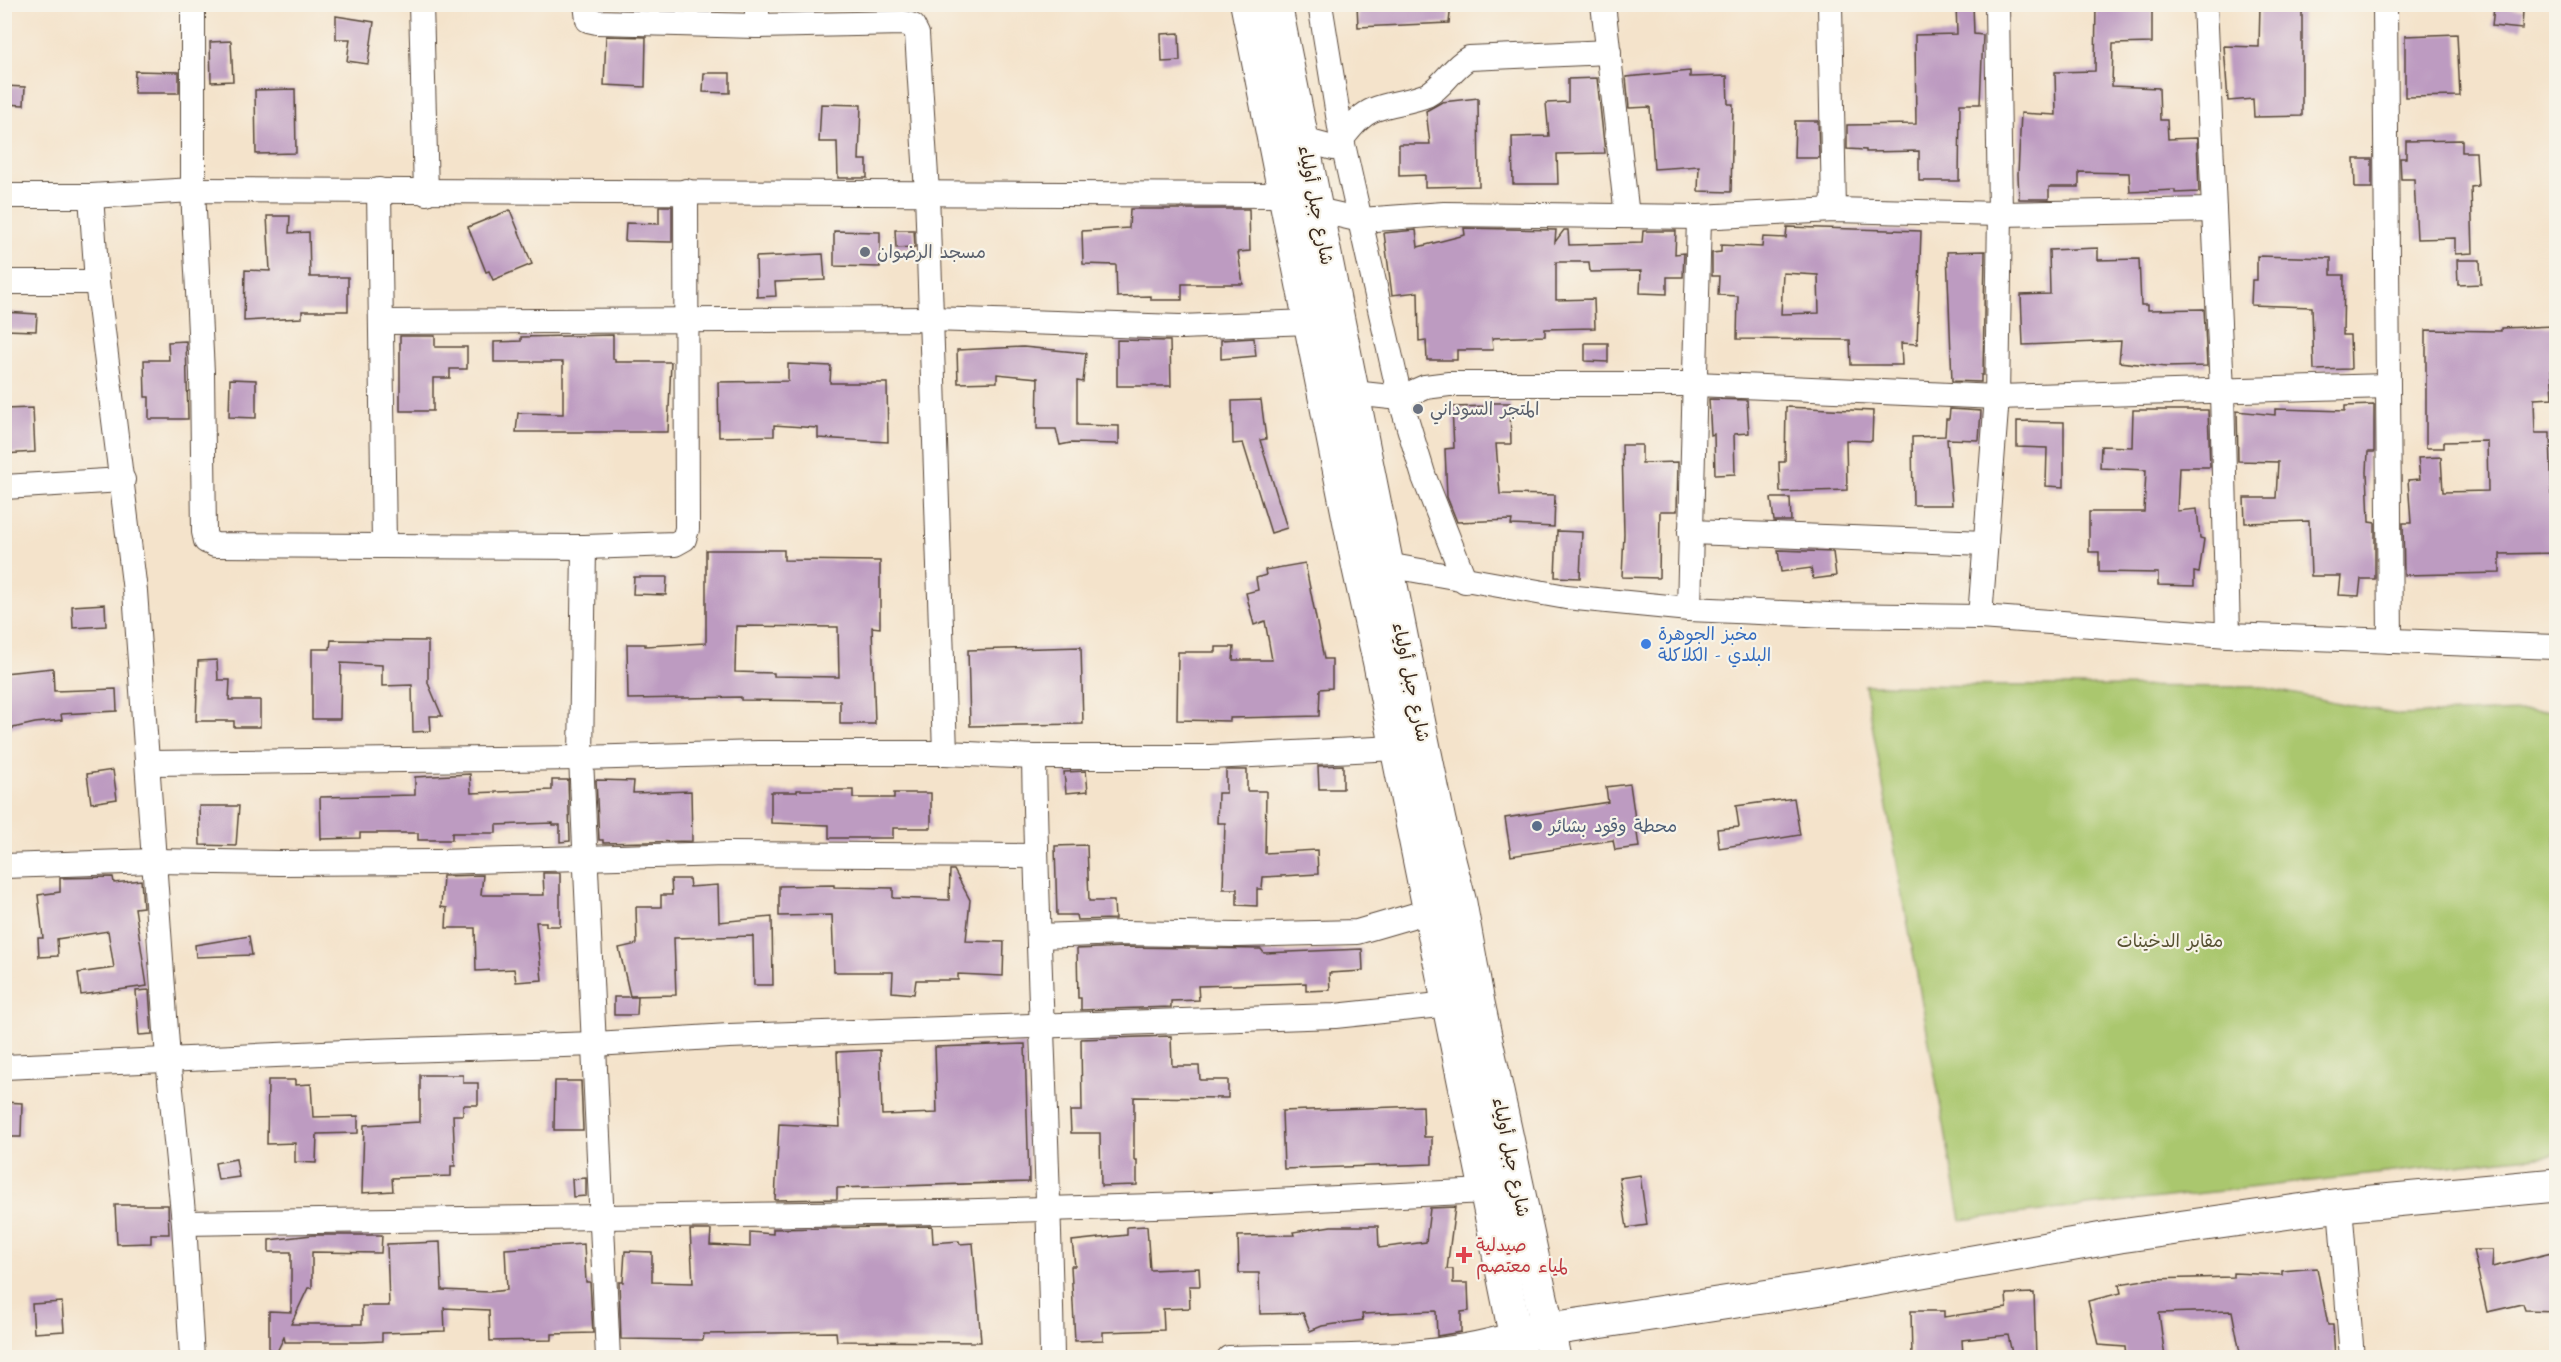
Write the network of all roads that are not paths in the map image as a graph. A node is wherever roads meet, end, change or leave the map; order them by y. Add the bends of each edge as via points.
1 (194, 4) edge
2 (422, 4) edge
3 (586, 4) edge
4 (1247, 4) edge
5 (1275, 4) edge
6 (1320, 4) edge
7 (1603, 4) edge
8 (1830, 4) edge
9 (1997, 4) edge
10 (2205, 4) edge
11 (2385, 4) edge
12 (757, 15) edge
13 (1609, 52) junction
14 (1303, 140) junction
15 (1342, 140) junction
16 (193, 190) junction
17 (379, 190) junction
18 (686, 191) junction
19 (927, 192) junction
20 (426, 193) junction
21 (1284, 195) junction
22 (4, 196) edge
23 (91, 196) junction
24 (1317, 210) junction
25 (1833, 210) junction
26 (2214, 210) junction
27 (2000, 214) junction
28 (1627, 216) junction
29 (1699, 218) junction
30 (1361, 220) junction
31 (4, 282) edge
32 (97, 282) junction
33 (932, 319) junction
34 (686, 321) junction
35 (381, 322) junction
36 (1310, 322) junction
37 (1696, 384) junction
38 (2388, 386) junction
39 (2222, 392) junction
40 (1353, 393) junction
41 (1997, 397) junction
42 (1400, 398) junction
43 (123, 480) junction
44 (4, 487) edge
45 (1690, 532) junction
46 (1986, 543) junction
47 (384, 545) junction
48 (584, 547) junction
49 (1373, 567) junction
50 (1465, 581) junction
51 (1689, 609) junction
52 (1980, 617) junction
53 (2228, 635) junction
54 (2390, 641) junction
55 (2556, 647) edge
56 (1396, 748) junction
57 (945, 753) junction
58 (1034, 757) junction
59 (581, 758) junction
60 (148, 763) junction
61 (1035, 856) junction
62 (585, 858) junction
63 (155, 861) junction
64 (4, 866) edge
65 (1444, 907) junction
66 (1039, 936) junction
67 (1449, 1005) junction
68 (1042, 1024) junction
69 (595, 1044) junction
70 (168, 1059) junction
71 (4, 1067) edge
72 (2556, 1185) edge
73 (1486, 1191) junction
74 (2340, 1205) junction
75 (1050, 1208) junction
76 (601, 1216) junction
77 (184, 1223) junction
78 (1551, 1343) edge
79 (1518, 1346) edge
80 (192, 1358) edge
81 (608, 1358) edge
82 (1052, 1358) edge
83 (1229, 1358) edge
84 (2352, 1358) edge

1 - 16 street
2 - 20 street
3 - 12 street via 588,20 597,22
4 - 21 main road, شارع جبل أولياء
5 - 14 main road, شارع جبل أولياء
6 - 15 street
7 - 13 street
8 - 25 street
9 - 27 street
10 - 26 street
11 - 38 street
12 - 19 street via 912,26 917,34
13 - 15 street via 1469,58 1427,94 1367,114
13 - 28 street
14 - 15 street via 1333,148
14 - 24 main road, شارع جبل أولياء
15 - 30 street
16 - 17 street
16 - 23 street
16 - 47 street via 206,541 215,545
17 - 20 street
17 - 35 street
18 - 19 street
18 - 20 street
18 - 34 street
19 - 21 street
19 - 33 street
21 - 36 main road, شارع جبل أولياء
22 - 23 street
23 - 32 street
24 - 30 street
24 - 40 main road, شارع جبل أولياء
25 - 27 street
25 - 29 street
26 - 27 street
26 - 39 street
27 - 41 street
28 - 29 street
28 - 30 street via 1444,214
29 - 37 street
30 - 42 street
31 - 32 street
32 - 43 street
33 - 34 street
33 - 36 street via 1180,327
33 - 57 street
34 - 35 street
34 - 48 street via 684,539 675,544
35 - 47 street
36 - 49 main road, شارع جبل أولياء
37 - 41 street
37 - 42 street via 1449,384 1425,387
37 - 45 street
38 - 39 street
38 - 54 street
39 - 41 street
39 - 53 street
40 - 42 street
40 - 49 main road, شارع جبل أولياء
41 - 46 street
42 - 50 street via 1424,477
43 - 44 street
43 - 60 street
45 - 46 street
45 - 51 street
46 - 52 street
47 - 48 street
48 - 59 street
49 - 50 street
49 - 56 main road, شارع جبل أولياء
49 - 65 main road, شارع جبل أولياء via 1439,820
50 - 51 street via 1566,597
51 - 52 street
52 - 53 street
53 - 54 street
54 - 55 street
56 - 58 street via 1210,757
56 - 65 main road, شارع جبل أولياء
57 - 58 street
57 - 59 street
58 - 61 street
59 - 60 street
59 - 62 street
60 - 63 street
61 - 62 street via 725,854
61 - 66 street
62 - 63 street
62 - 69 street
63 - 64 street
63 - 70 street
65 - 66 street via 1357,932
65 - 67 main road, شارع جبل أولياء
65 - 78 main road, شارع جبل أولياء via 1478,1003
66 - 68 street
67 - 68 street via 1335,1016
67 - 73 main road, شارع جبل أولياء
68 - 69 street
68 - 75 street
69 - 70 street
69 - 76 street
70 - 71 street
70 - 77 street
72 - 74 main road
73 - 75 street
73 - 79 main road, شارع جبل أولياء
74 - 78 main road via 2120,1236 1842,1285
74 - 84 street
75 - 76 street
75 - 82 street
76 - 77 street
76 - 81 street
77 - 80 street
78 - 79 main road
79 - 83 street via 1487,1343 1448,1351

